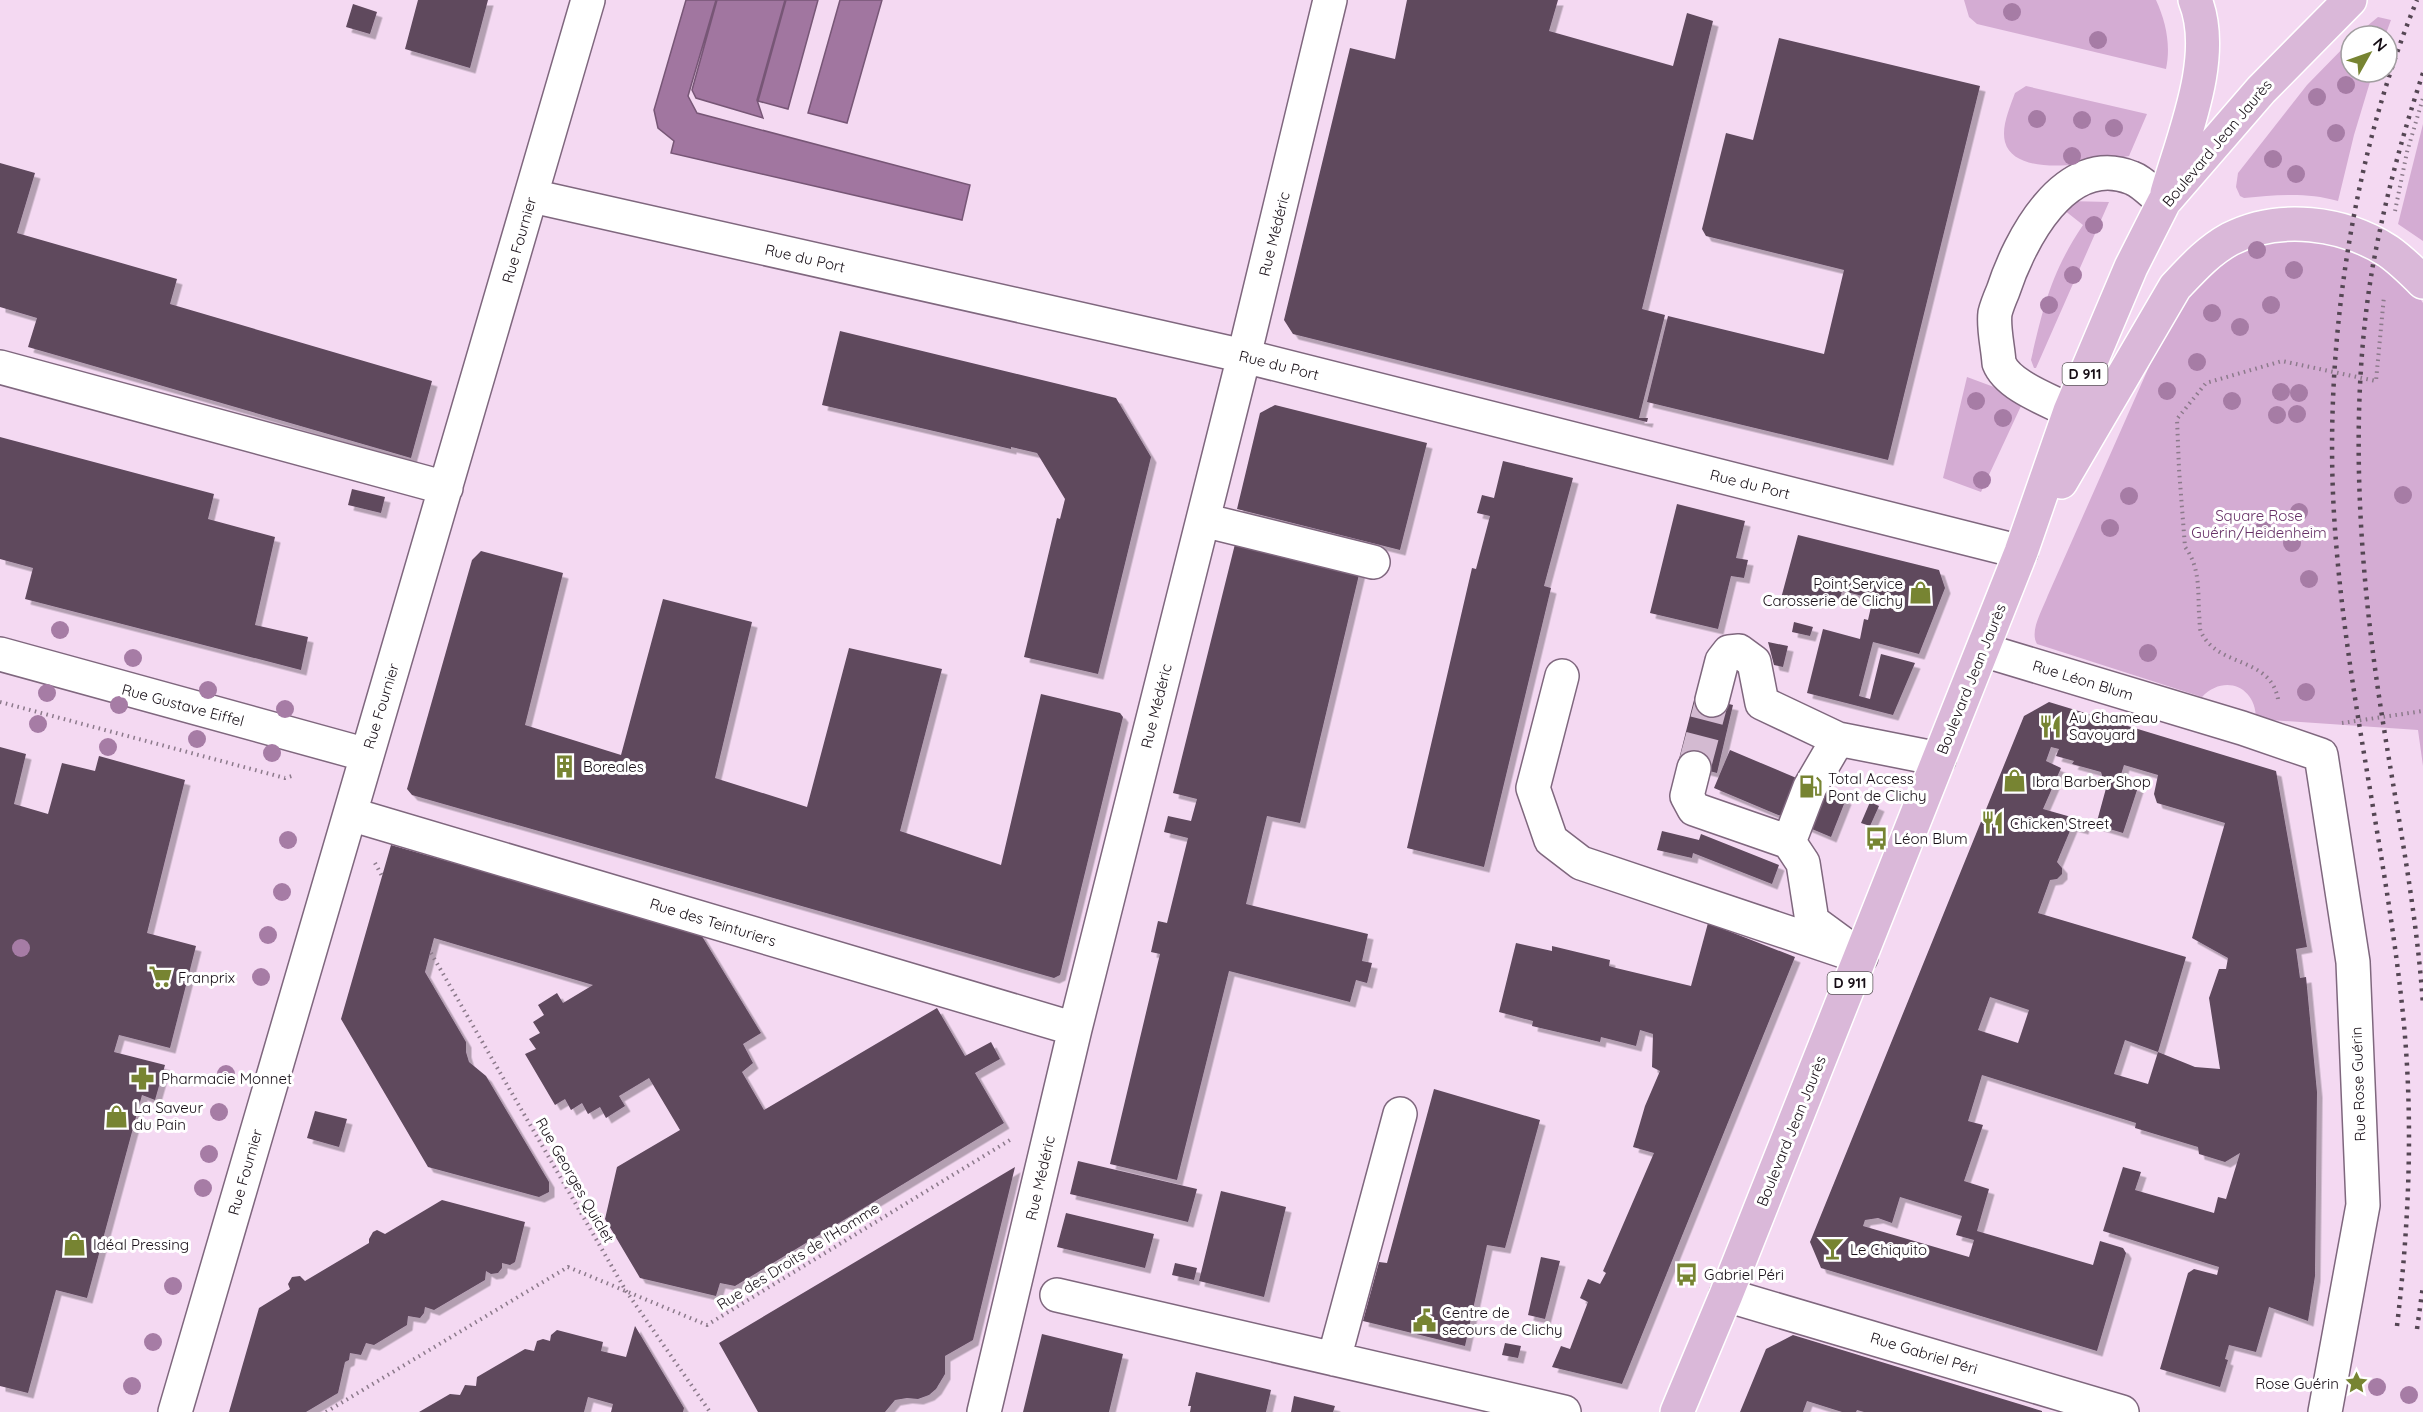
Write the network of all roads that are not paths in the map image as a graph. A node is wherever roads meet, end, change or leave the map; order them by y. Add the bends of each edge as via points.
1 (588, 0) edge
2 (1330, 0) edge
3 (2195, 0) edge
4 (2350, 0) edge
5 (532, 196) junction
6 (2164, 202) junction
7 (2423, 282) edge
8 (1244, 356) junction
9 (0, 367) edge
10 (2070, 411) junction
11 (446, 488) junction
12 (1203, 520) junction
13 (2021, 552) junction
14 (1373, 562) dead end
15 (1983, 650) junction
16 (0, 654) edge
17 (1562, 676) dead end
18 (1712, 700) tunnel mouth
19 (1838, 739) junction
20 (367, 755) junction
21 (2321, 755) joint
22 (1939, 759) junction
23 (1694, 768) tunnel mouth
24 (350, 814) junction
25 (1789, 842) junction
26 (1861, 957) junction
27 (1075, 1029) junction
28 (1400, 1114) dead end
29 (1058, 1295) dead end
30 (1726, 1295) junction
31 (1334, 1359) junction
32 (175, 1412) edge
33 (984, 1412) edge
34 (1564, 1412) edge
35 (1677, 1412) edge
36 (2122, 1412) edge
37 (2325, 1412) edge

1 - 5 street, Rue Fournier
2 - 8 street, Rue Médéric
3 - 6 main road, D 911 via 2203,33 2203,65
4 - 6 main road, Boulevard Jean Jaurès / D 911 via 2261,90
5 - 8 street, Rue du Port
5 - 11 street, Rue Fournier
6 - 10 main road, Boulevard Jean Jaurès / D 911 via 2131,267
6 - 10 street via 2132,178 2106,172 2083,178 2058,195 2037,217 2012,262 1995,314 2002,370 2010,379
7 - 13 main road via 2388,251 2354,234 2322,226 2288,224 2258,228 2229,240 2200,260 2175,287
8 - 12 street, Rue Médéric
8 - 13 street, Rue du Port
9 - 11 street
10 - 13 main road, Boulevard Jean Jaurès / D 911
11 - 20 street, Rue Fournier
12 - 14 street
12 - 27 street, Rue Médéric
13 - 15 main road, Boulevard Jean Jaurès / D 911
15 - 21 street, Rue Léon Blum
15 - 22 main road, Boulevard Jean Jaurès / D 911
16 - 20 street, Rue Gustave Eiffel
17 - 26 street via 1533,789 1551,840 1581,863
18 - 19 street via 1722,661 1729,652 1739,651 1754,662 1762,704
19 - 22 street
19 - 25 street via 1810,787
20 - 24 street, Rue Fournier
21 - 37 street, Rue Rose Guérin via 2353,962 2363,1205
22 - 26 main road, Boulevard Jean Jaurès / D 911
23 - 25 street via 1687,796 1694,809
24 - 27 street, Rue des Teinturiers
24 - 32 street, Rue Fournier
25 - 26 street via 1803,864 1812,921
26 - 30 main road, Boulevard Jean Jaurès / D 911
27 - 33 street, Rue Médéric
28 - 31 street
29 - 31 street
30 - 35 main road, Boulevard Jean Jaurès / D 911
30 - 36 street, Rue Gabriel Péri
31 - 34 street

